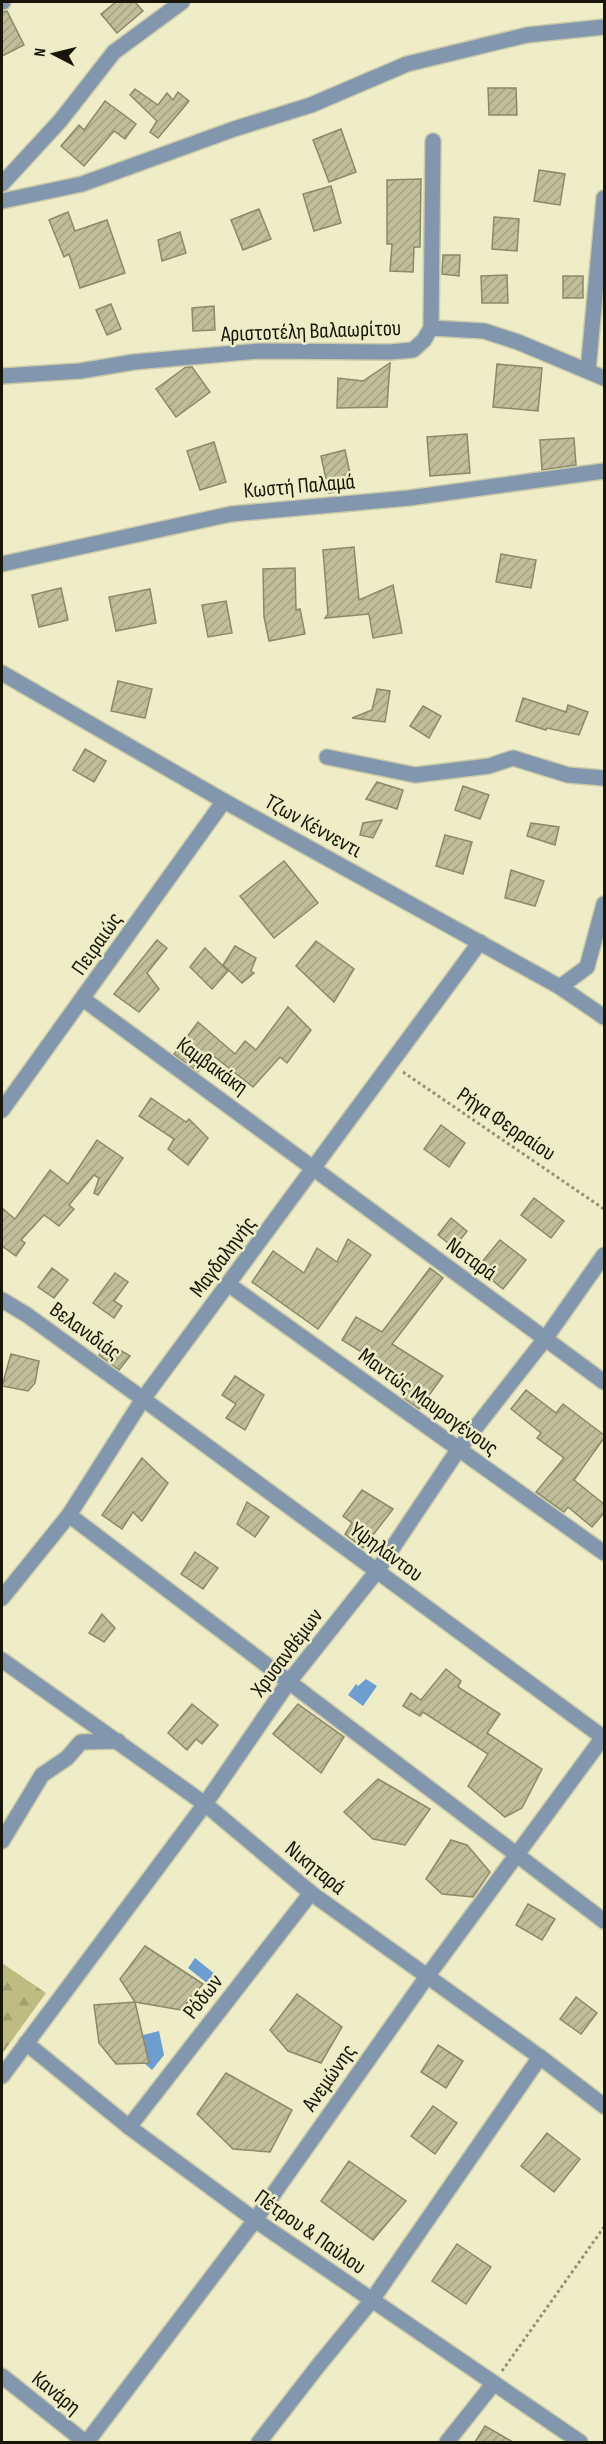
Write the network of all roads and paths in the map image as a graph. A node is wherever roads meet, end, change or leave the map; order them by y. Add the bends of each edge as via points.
1 (182, 2) edge
2 (604, 27) edge
3 (433, 141) dead end
4 (2, 184) edge
5 (604, 198) edge
6 (2, 201) edge
7 (431, 328) junction
8 (588, 370) junction
9 (2, 376) edge
10 (604, 378) edge
11 (604, 471) edge
12 (2, 564) edge
13 (2, 673) edge
14 (327, 757) dead end
15 (604, 778) edge
16 (224, 801) junction
17 (604, 904) edge
18 (480, 942) junction
19 (560, 987) junction
20 (83, 999) junction
21 (604, 1017) edge
22 (391, 1064) junction
23 (2, 1110) edge
24 (315, 1169) junction
25 (604, 1209) edge
26 (604, 1255) edge
27 (228, 1284) junction
28 (2, 1300) edge
29 (545, 1340) junction
30 (604, 1382) edge
31 (143, 1399) junction
32 (458, 1450) junction
33 (69, 1515) junction
34 (604, 1553) edge
35 (377, 1571) junction
36 (2, 1598) edge
37 (2, 1660) edge
38 (288, 1683) junction
39 (604, 1738) edge
40 (118, 1741) junction
41 (206, 1804) junction
42 (2, 1841) edge
43 (516, 1854) junction
44 (311, 1893) junction
45 (604, 1922) edge
46 (426, 1978) junction
47 (26, 2043) junction
48 (540, 2057) junction
49 (2, 2076) edge
50 (604, 2106) edge
51 (129, 2127) junction
52 (255, 2220) junction
53 (604, 2227) edge
54 (372, 2300) junction
55 (2, 2376) edge
56 (494, 2383) junction
57 (86, 2442) edge
58 (259, 2442) edge
59 (447, 2442) edge
60 (580, 2442) edge

1 - 4 street via 114,52 60,121
2 - 6 street via 527,35 406,64 311,105 82,184
3 - 7 street
5 - 8 street
7 - 8 street, Αριστοτέλη Βαλαωρίτου via 484,332
7 - 9 street, Αριστοτέλη Βαλαωρίτου via 412,350 259,351
8 - 10 street, Αριστοτέλη Βαλαωρίτου
11 - 12 street, Κωστή Παλαμά via 409,498 231,514
13 - 16 street, Τζων Κέννεντι
14 - 15 street via 415,775 489,766 513,758 568,775
16 - 18 street, Τζων Κέννεντι
16 - 20 street, Πειραιώς
17 - 19 street via 587,968
18 - 19 street, Τζων Κέννεντι
18 - 22 street, Μαγδαληνής
19 - 21 street, Τζων Κέννεντι
20 - 23 street, Πειραιώς
20 - 24 street, Καμβακάκη
22 - 24 street, Μαγδαληνής
22 - 25 path, Ρήγα Φερραίου
24 - 27 street, Μαγδαληνής
24 - 29 street, Νοταρά
26 - 29 street, Χρυσανθέμων
27 - 31 street, Μαγδαληνής
27 - 32 street, Μαντώς Μαυρογένους
28 - 31 street, Βελανιδιάς
29 - 30 street, Νοταρά
29 - 32 street, Χρυσανθέμων
31 - 33 street, Μαγδαληνής
31 - 35 street, Υψηλάντου
32 - 34 street, Μαντώς Μαυρογένους
32 - 35 street, Χρυσανθέμων
33 - 36 street, Μαγδαληνής
33 - 38 street
35 - 38 street, Χρυσανθέμων
35 - 39 street, Υψηλάντου
37 - 40 street, Νικηταρά
38 - 41 street, Χρυσανθέμων
38 - 43 street
39 - 43 street, Ανεμώνης
40 - 41 street, Νικηταρά
40 - 42 street via 81,1742 68,1758 42,1775
41 - 44 street, Νικηταρά
41 - 47 street, Χρυσανθέμων
43 - 45 street
43 - 46 street, Ανεμώνης
44 - 46 street, Νικηταρά
44 - 51 street, Ρόδων
46 - 48 street, Νικηταρά
46 - 52 street, Ανεμώνης
47 - 49 street, Χρυσανθέμων
47 - 51 street, Πέτρου & Παύλου
48 - 50 street, Νικηταρά
48 - 54 street
51 - 52 street, Πέτρου & Παύλου
52 - 54 street, Πέτρου & Παύλου
52 - 57 street, Ανεμώνης
53 - 56 path
54 - 56 street, Πέτρου & Παύλου
54 - 58 street
55 - 57 street, Κανάρη
56 - 59 street
56 - 60 street, Πέτρου & Παύλου

